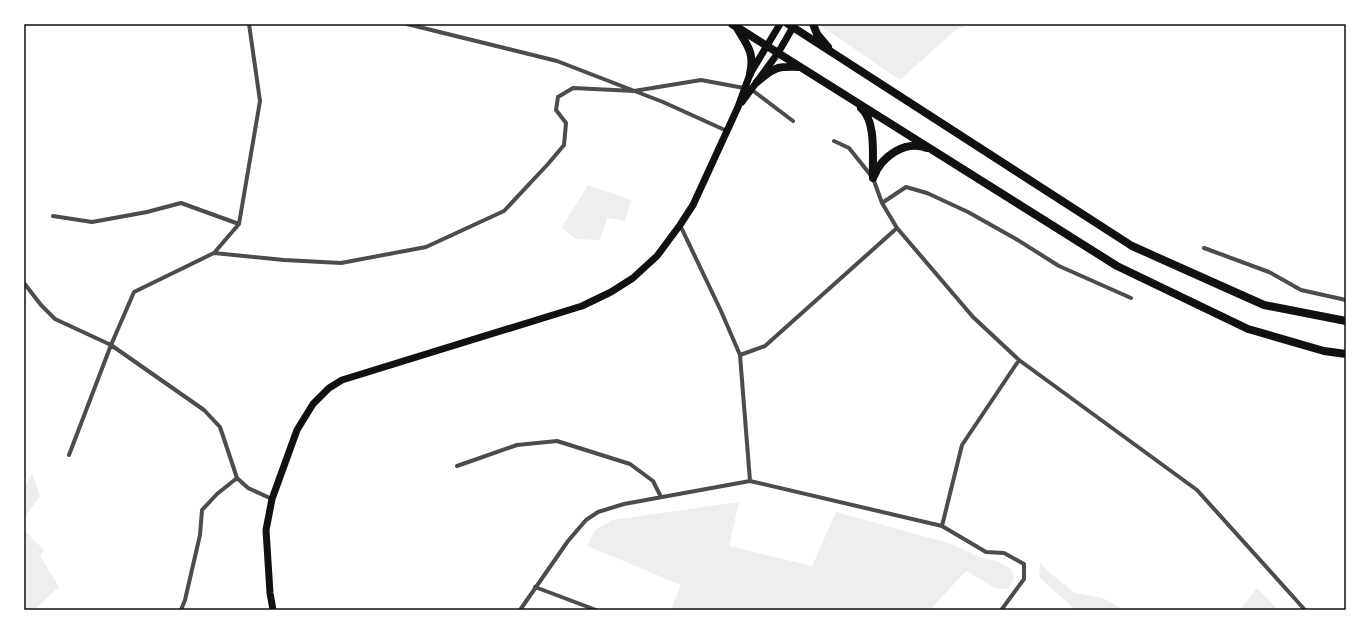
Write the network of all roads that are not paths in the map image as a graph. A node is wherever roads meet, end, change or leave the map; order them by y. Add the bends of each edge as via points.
1 (249, 24) edge
2 (407, 24) edge
3 (780, 24) edge
4 (813, 24) edge
5 (734, 26) edge
6 (791, 26) edge
7 (768, 46) junction
8 (778, 53) junction
9 (833, 53) junction
10 (801, 68) junction
11 (750, 74) junction
12 (758, 82) junction
13 (748, 89) junction
14 (634, 91) junction
15 (847, 95) junction
16 (793, 121) dead end
17 (726, 131) junction
18 (834, 141) dead end
19 (937, 152) junction
20 (873, 178) junction
21 (882, 203) junction
22 (53, 216) dead end
23 (239, 224) junction
24 (680, 225) junction
25 (897, 228) junction
26 (1204, 248) dead end
27 (214, 253) junction
28 (24, 283) edge
29 (1131, 298) dead end
30 (1346, 300) edge
31 (1346, 321) edge
32 (111, 344) junction
33 (1346, 354) edge
34 (740, 355) junction
35 (1019, 360) junction
36 (69, 455) dead end
37 (457, 466) dead end
38 (237, 478) junction
39 (750, 482) junction
40 (661, 497) junction
41 (272, 499) junction
42 (942, 526) junction
43 (535, 587) junction
44 (1002, 609) dead end
45 (181, 610) edge
46 (273, 610) edge
47 (520, 610) edge
48 (596, 610) edge
49 (1305, 610) edge

1 - 23 street via 260,101
2 - 14 street via 557,61
3 - 7 main road
4 - 9 highway via 816,34
5 - 7 highway
5 - 11 highway via 751,54
6 - 8 main road
6 - 9 highway
7 - 8 highway
7 - 11 main road
8 - 10 highway
8 - 12 main road
9 - 31 highway via 1132,246 1264,305
10 - 12 highway via 776,68
10 - 15 highway
11 - 13 main road
12 - 13 main road
13 - 14 street via 701,80
13 - 16 street
13 - 17 main road
14 - 17 street
14 - 27 street via 573,88 558,97 556,110 566,124 564,145 548,164 504,211 426,247 341,263
15 - 19 highway
15 - 20 highway via 867,113 872,132
17 - 24 main road via 693,205
18 - 20 street via 849,148
19 - 20 highway via 920,146 900,148 880,164
19 - 33 highway via 1116,266 1248,329 1324,351
20 - 21 street
21 - 25 street
21 - 29 street via 906,187 927,193 1016,238 1059,266
22 - 23 street via 92,222 181,203
23 - 27 street
24 - 34 street
24 - 41 main road via 657,256 633,278 582,306 342,380 329,388 313,404 297,430
25 - 34 street via 765,346
25 - 35 street via 973,317
26 - 30 street via 1269,272 1301,290
27 - 32 street via 134,292
28 - 32 street via 41,306 55,319
32 - 36 street
32 - 38 street via 204,410 220,428
34 - 39 street
35 - 42 street via 962,445
35 - 49 street via 1197,490
37 - 40 street via 517,445 557,441 630,464 653,481
38 - 41 street via 248,488
38 - 45 street via 202,510 200,535
39 - 40 street
39 - 42 street
40 - 43 street via 624,504 598,512 586,520
41 - 46 main road via 266,530
42 - 44 street via 986,552 1004,553 1024,564 1024,579
43 - 47 street
43 - 48 street

